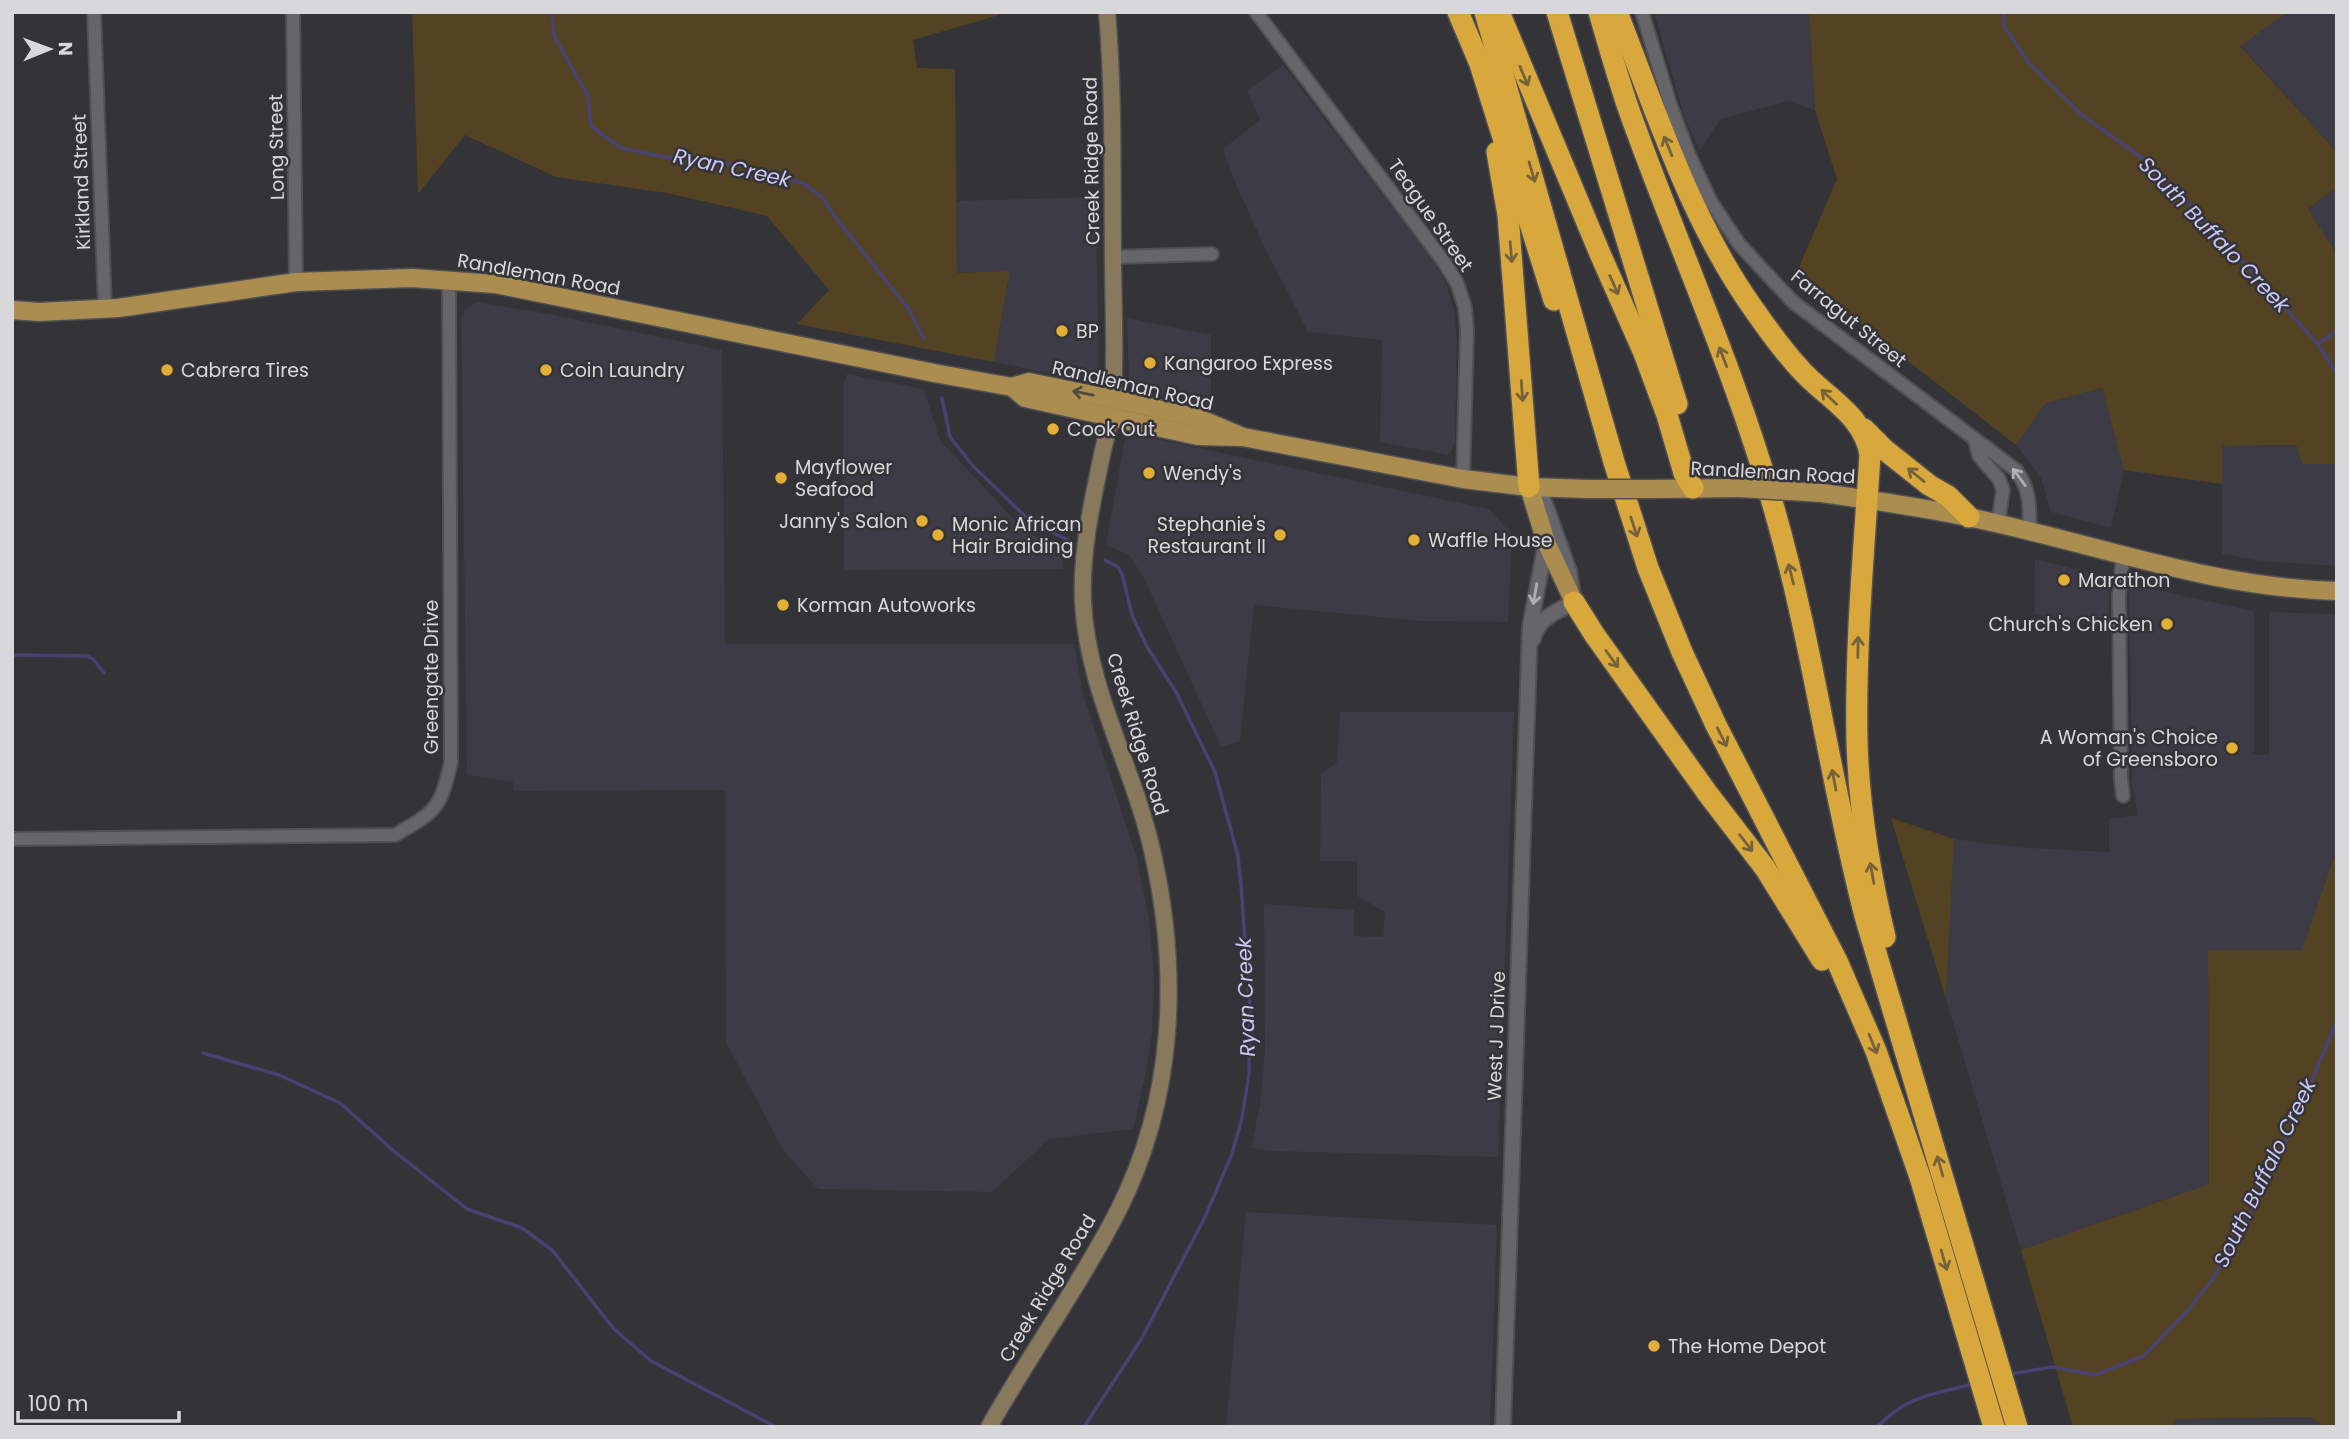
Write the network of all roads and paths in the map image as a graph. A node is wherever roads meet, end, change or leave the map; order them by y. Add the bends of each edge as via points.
1 (94, 12) edge
2 (293, 12) edge
3 (1107, 12) edge
4 (1256, 12) edge
5 (1458, 12) edge
6 (1485, 12) edge
7 (1499, 12) edge
8 (1557, 12) edge
9 (1583, 12) edge
10 (1599, 12) edge
11 (1617, 12) edge
12 (1642, 12) edge
13 (1479, 64) junction
14 (1632, 121) junction
15 (1212, 254) dead end
16 (1113, 257) junction
17 (449, 279) junction
18 (296, 282) junction
19 (106, 308) junction
20 (12, 310) edge
21 (1112, 407) junction
22 (1857, 423) junction
23 (1975, 441) junction
24 (1614, 462) junction
25 (1463, 479) junction
26 (1534, 487) junction
27 (1693, 488) junction
28 (1867, 499) junction
29 (1969, 517) junction
30 (1998, 524) junction
31 (2029, 532) junction
32 (1546, 542) junction
33 (2123, 555) junction
34 (2337, 591) edge
35 (1574, 602) junction
36 (1531, 648) junction
37 (2123, 796) dead end
38 (12, 839) edge
39 (1847, 981) junction
40 (1893, 1013) junction
41 (989, 1427) edge
42 (1503, 1427) edge
43 (1994, 1427) edge
44 (2017, 1427) edge

1 - 19 street, Kirkland Street
2 - 18 street, Long Street
3 - 16 main road, Creek Ridge Road
4 - 25 street, Teague Street via 1457,283 1467,331
5 - 13 highway
6 -> 24 highway
7 -> 27 highway via 1644,353
8 - 27 highway via 1682,421 1695,472
9 - 14 highway
10 - 14 highway
22 -> 11 highway via 1801,371 1727,270 1668,149
12 - 23 street, Farragut Street via 1689,155 1711,202 1739,244 1793,302
13 - 24 highway via 1593,427
13 -> 26 highway via 1508,215
40 -> 14 highway via 1849,852 1807,641 1775,510 1731,379
15 - 16 street
16 - 21 main road, Creek Ridge Road
17 - 18 main road, Randleman Road
17 - 21 main road, Randleman Road via 495,284 1012,387 1028,382
17 - 38 street, Greengate Drive via 451,762 443,793 430,814 395,835
18 - 19 main road, Randleman Road
19 - 20 main road, Randleman Road
21 - 25 main road, Randleman Road via 1198,418 1243,437
21 - 41 main road, Creek Ridge Road via 1087,529 1084,617 1096,678 1151,844 1163,901 1170,962 1166,1051 1147,1139 1120,1206
22 - 28 highway via 1870,454
29 -> 22 highway
23 - 30 street, Farragut Street via 1979,456 2003,490
31 -> 23 street, Farragut Street via 2030,501 2022,479
24 -> 39 highway via 1648,568 1682,652
25 - 26 main road, Randleman Road
26 - 27 main road, Randleman Road, bridge
26 - 32 main road, West J J Drive
26 - 35 street via 1569,571
27 - 28 main road, Randleman Road, bridge
28 - 29 main road, Randleman Road
40 -> 28 highway via 1893,968 1866,845 1857,743
29 - 30 main road, Randleman Road
30 - 31 main road, Randleman Road
31 - 33 main road, Randleman Road
32 - 35 main road, West J J Drive
32 -> 36 street, West J J Drive via 1531,617
33 - 34 main road, Randleman Road via 2265,586
33 - 37 street via 2119,595
35 - 36 street, West J J Drive via 1540,622
35 -> 39 highway via 1708,794 1765,867 1825,963
36 - 42 street, West J J Drive
39 -> 43 highway via 1900,1113
44 -> 40 highway

